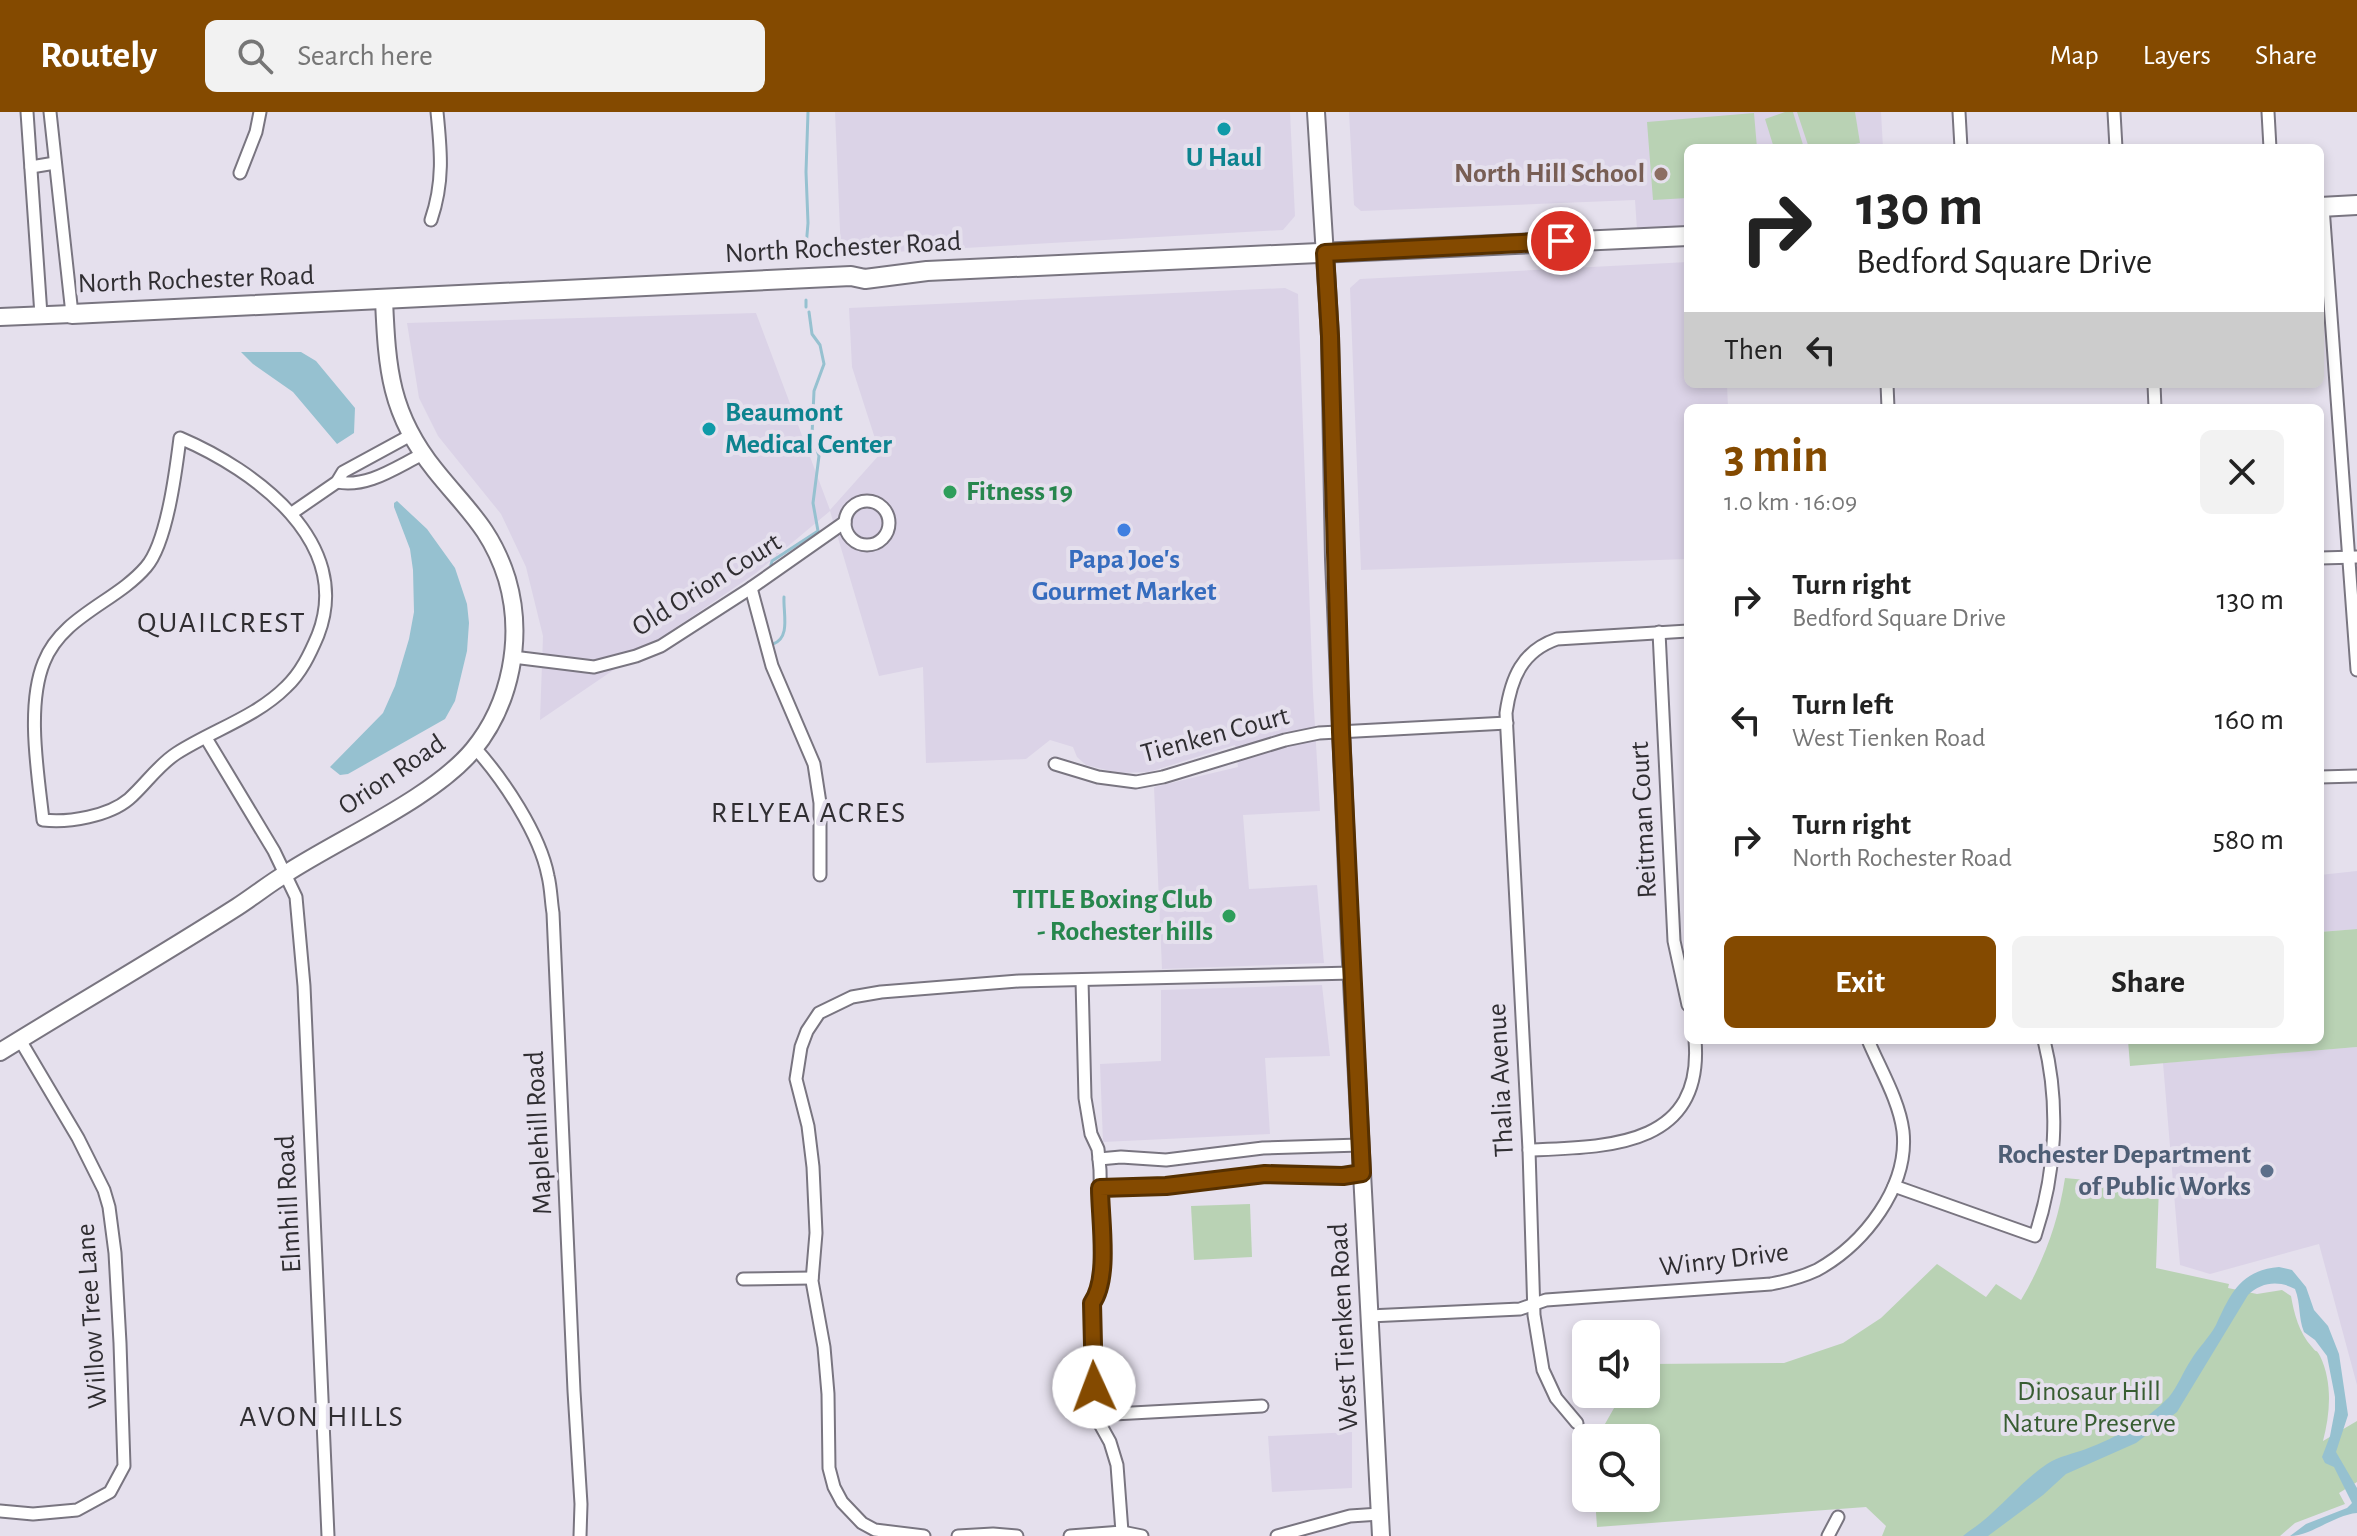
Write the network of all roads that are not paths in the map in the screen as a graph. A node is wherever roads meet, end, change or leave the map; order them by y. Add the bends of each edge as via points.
1 (27, 112) edge
2 (50, 112) edge
3 (260, 112) edge
4 (437, 112) edge
5 (1316, 112) edge
6 (1959, 112) edge
7 (2114, 112) edge
8 (2268, 112) edge
9 (1961, 144) edge
10 (2116, 144) edge
11 (2270, 144) edge
12 (55, 163) junction
13 (31, 167) junction
14 (240, 173) dead end
15 (2357, 205) edge
16 (2324, 207) edge
17 (431, 220) dead end
18 (2324, 230) edge
19 (1684, 236) edge
20 (1325, 253) junction
21 (384, 300) junction
22 (72, 314) junction
23 (41, 315) junction
24 (0, 317) edge
25 (411, 435) junction
26 (423, 454) junction
27 (337, 482) junction
28 (292, 513) junction
29 (845, 522) junction
30 (826, 536) junction
31 (851, 537) junction
32 (2353, 557) edge
33 (2324, 558) edge
34 (751, 588) junction
35 (1684, 631) edge
36 (1659, 632) junction
37 (513, 657) junction
38 (2357, 670) edge
39 (1507, 723) junction
40 (1341, 732) junction
41 (206, 738) junction
42 (475, 748) junction
43 (1055, 764) dead end
44 (2357, 776) edge
45 (2324, 777) edge
46 (286, 873) junction
47 (820, 875) dead end
48 (1352, 973) junction
49 (1082, 980) junction
50 (1684, 987) edge
51 (20, 1040) junction
52 (1695, 1044) edge
53 (1870, 1044) edge
54 (2044, 1044) edge
55 (0, 1052) edge
56 (1360, 1145) junction
57 (1529, 1150) junction
58 (1099, 1159) junction
59 (1362, 1173) junction
60 (1894, 1186) junction
61 (1100, 1188) junction
62 (812, 1278) junction
63 (743, 1279) dead end
64 (1533, 1305) junction
65 (1369, 1316) junction
66 (1262, 1406) dead end
67 (1095, 1415) junction
68 (1577, 1423) dead end
69 (0, 1511) edge
70 (1380, 1514) junction
71 (1838, 1517) dead end
72 (1122, 1532) junction
73 (328, 1536) edge
74 (580, 1536) edge
75 (924, 1536) edge
76 (958, 1536) edge
77 (1017, 1536) edge
78 (1070, 1536) edge
79 (1142, 1536) edge
80 (1277, 1536) edge
81 (1381, 1536) edge
82 (1828, 1536) edge

1 - 13 street
2 - 12 street
3 - 14 street
4 - 17 street via 440,194
5 - 20 main road, West Tienken Road
6 - 9 street
7 - 10 street
8 - 11 street
12 - 13 street
12 - 22 street
13 - 23 street
15 - 16 main road
18 - 32 street
19 - 20 main road, North Rochester Road
20 - 21 main road, North Rochester Road
20 - 40 main road, West Tienken Road
21 - 22 main road, North Rochester Road
21 - 25 main road, Orion Road via 390,383
22 - 23 main road, North Rochester Road
23 - 24 main road, North Rochester Road
25 - 26 main road, Orion Road
25 - 27 street via 343,472
26 - 27 street via 372,480
26 - 37 main road, Orion Road via 475,515 499,556 514,610
27 - 28 street
28 - 41 street via 310,536 321,563 325,603 320,631 287,686
28 - 41 street via 227,461 180,438 164,523 151,560 62,635 45,658 36,711 43,820 65,821 119,807 168,760
29 - 30 street, Old Orion Court
29 - 31 street
29 - 31 street via 850,508 863,501 877,502 887,511 888,531 879,542 864,545
30 - 31 street
30 - 34 street, Old Orion Court
32 - 33 street
32 - 38 street
34 - 37 street, Old Orion Court via 661,646 612,665 579,667
34 - 47 street via 772,666 814,764 822,836
35 - 36 street, Thalia Avenue
36 - 39 street, Thalia Avenue via 1542,644 1521,663 1508,697
36 - 50 street, Reitman Court via 1674,941
37 - 42 main road, Orion Road via 490,727
39 - 40 street, Tienken Court
39 - 57 street, Thalia Avenue
40 - 43 street, Tienken Court via 1285,740 1142,781 1098,777
40 - 48 main road, West Tienken Road
41 - 46 street, Elmhill Road
42 - 46 main road, Orion Road via 414,797
42 - 74 street, Maplehill Road via 505,785 548,873
44 - 45 street
46 - 51 main road, Orion Road
46 - 73 street, Elmhill Road via 296,897 304,986
48 - 49 street
48 - 56 main road, West Tienken Road
49 - 58 street via 1085,1098
49 - 62 street via 881,992 852,997 819,1013 801,1047 796,1079 813,1167
51 - 55 main road, Orion Road
51 - 69 street, Willow Tree Lane via 78,1138 109,1207 124,1466 110,1492 77,1510
52 - 57 street via 1694,1077 1686,1096 1654,1132 1602,1147
53 - 60 street, Winry Drive via 1903,1133
54 - 60 street via 2053,1154 2035,1236
56 - 58 street via 1263,1148 1166,1160
56 - 59 main road, West Tienken Road
57 - 64 street, Thalia Avenue
58 - 61 street
59 - 61 street via 1265,1174
59 - 65 main road, West Tienken Road
60 - 64 street, Winry Drive via 1864,1231 1819,1269 1799,1278
61 - 67 street via 1102,1279 1092,1303
62 - 63 street
62 - 75 street via 824,1347 834,1487 862,1523 875,1530
64 - 65 street, Winry Drive
64 - 68 street, Thalia Avenue via 1543,1370 1556,1398
65 - 70 main road, West Tienken Road
66 - 67 street
67 - 72 street via 1117,1465
70 - 80 street via 1350,1516
70 - 81 main road, West Tienken Road
71 - 82 street
72 - 78 street
72 - 79 street
76 - 77 street

